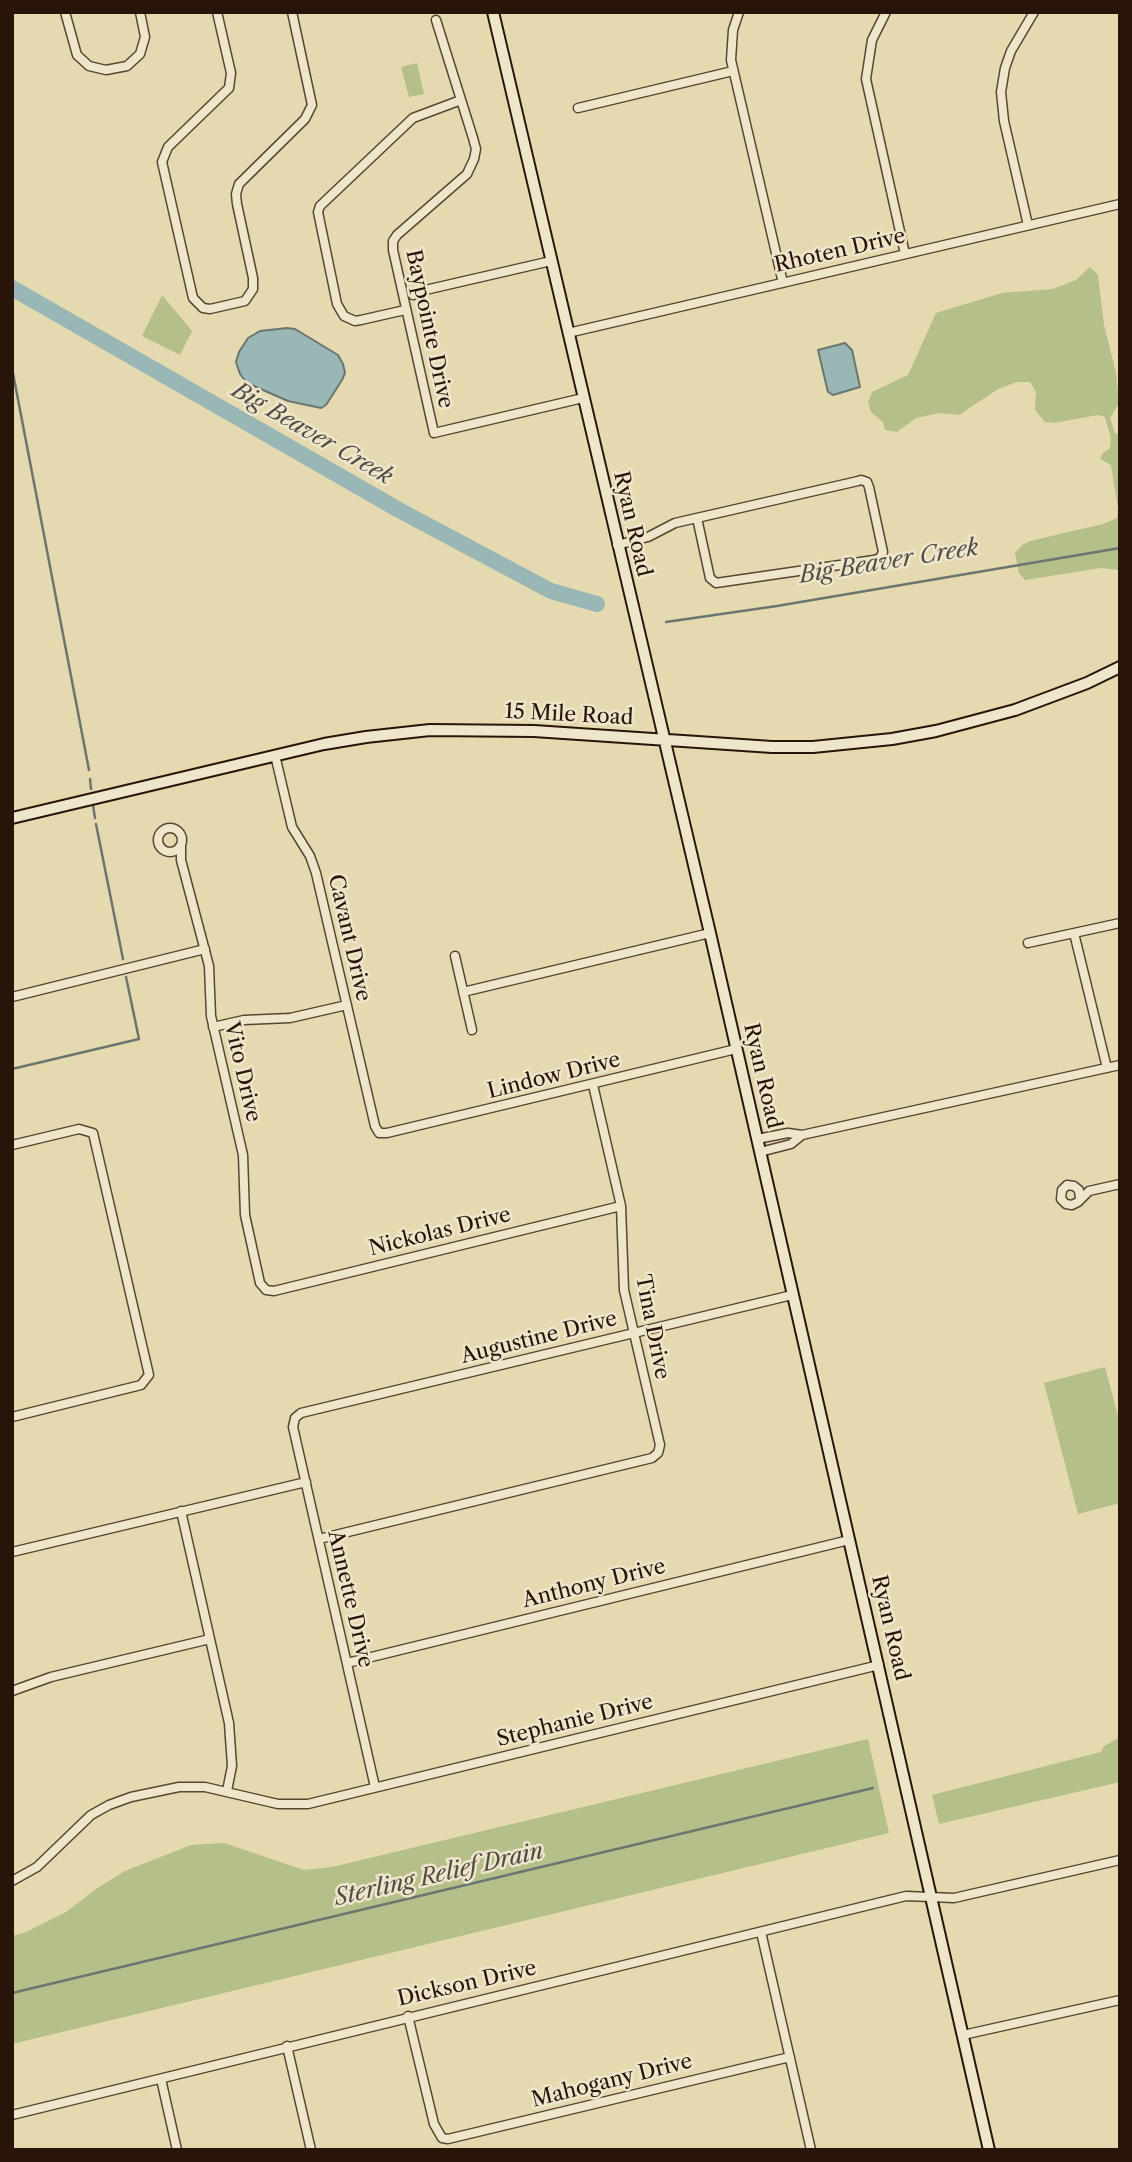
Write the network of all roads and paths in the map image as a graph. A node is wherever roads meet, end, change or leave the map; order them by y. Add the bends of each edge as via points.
1 (65, 12) edge
2 (140, 12) edge
3 (217, 12) edge
4 (292, 12) edge
5 (493, 12) edge
6 (739, 12) edge
7 (886, 12) edge
8 (1034, 12) edge
9 (436, 20) dead end
10 (733, 71) junction
11 (461, 100) junction
12 (578, 108) dead end
13 (1120, 204) edge
14 (1028, 225) junction
15 (905, 254) junction
16 (551, 261) junction
17 (783, 283) junction
18 (413, 295) dead end
19 (405, 310) junction
20 (568, 333) junction
21 (583, 398) junction
22 (697, 518) junction
23 (617, 545) junction
24 (1120, 667) edge
25 (663, 740) junction
26 (275, 755) junction
27 (12, 818) edge
28 (181, 845) junction
29 (168, 852) junction
30 (181, 860) junction
31 (1120, 923) edge
32 (710, 933) junction
33 (1074, 933) junction
34 (1028, 943) dead end
35 (205, 950) junction
36 (455, 956) dead end
37 (463, 992) junction
38 (12, 997) edge
39 (347, 1004) junction
40 (213, 1027) junction
41 (472, 1030) dead end
42 (736, 1049) junction
43 (1120, 1065) edge
44 (1107, 1068) junction
45 (593, 1084) junction
46 (379, 1133) joint
47 (802, 1135) junction
48 (757, 1139) junction
49 (12, 1145) edge
50 (760, 1152) junction
51 (1120, 1184) edge
52 (1077, 1187) junction
53 (1089, 1191) junction
54 (1080, 1199) junction
55 (621, 1206) junction
56 (266, 1290) joint
57 (792, 1295) junction
58 (634, 1334) junction
59 (12, 1417) edge
60 (295, 1418) joint
61 (306, 1482) junction
62 (181, 1511) junction
63 (319, 1539) junction
64 (849, 1540) junction
65 (12, 1552) edge
66 (210, 1639) junction
67 (347, 1663) junction
68 (879, 1665) junction
69 (12, 1691) edge
70 (375, 1787) junction
71 (227, 1791) junction
72 (1120, 1860) edge
73 (12, 1881) edge
74 (932, 1897) junction
75 (761, 1932) junction
76 (1120, 2000) edge
77 (408, 2017) junction
78 (963, 2035) junction
79 (287, 2046) junction
80 (790, 2056) junction
81 (160, 2078) junction
82 (12, 2115) edge
83 (177, 2150) edge
84 (311, 2150) edge
85 (811, 2150) edge
86 (989, 2150) edge

1 - 2 street via 77,55 97,69 118,69 135,60 145,37
3 - 4 street via 231,73 229,88 168,147 162,162 193,298 203,308 245,301 253,289 237,204 239,184 305,119 312,105
5 - 16 main road, Ryan Road
6 - 10 street via 731,43
7 - 15 street via 872,40 867,88
8 - 14 street via 1011,51 1001,92
9 - 11 street, Baypointe Drive
10 - 12 street
10 - 17 street
11 - 19 street, Baypointe Drive via 475,149 471,167 393,241
11 - 19 street via 413,118 318,212 337,304 344,316 355,321
13 - 14 street, Rhoten Drive
14 - 15 street, Rhoten Drive
15 - 17 street, Rhoten Drive
16 - 18 street
16 - 20 main road, Ryan Road
17 - 20 street, Rhoten Drive
19 - 21 street, Baypointe Drive via 434,433
20 - 21 main road, Ryan Road
21 - 23 main road, Ryan Road
22 - 22 street via 864,481 884,552 874,560 716,583 710,578
22 - 23 street
23 - 25 main road, Ryan Road
24 - 25 main road, 15 Mile Road via 1015,710 913,735 813,747
25 - 26 main road, 15 Mile Road via 430,730
25 - 32 main road, Ryan Road
26 - 27 main road, 15 Mile Road
26 - 39 street, Cavant Drive via 292,827 314,865
28 - 29 street
28 - 29 street via 177,831 165,830 158,842
28 - 30 street, Vito Drive
29 - 30 street
30 - 35 street, Vito Drive
31 - 33 street
32 - 37 street
32 - 42 main road, Ryan Road
33 - 34 street
33 - 44 street
35 - 38 street
35 - 40 street, Vito Drive
36 - 37 street
37 - 41 street
39 - 40 street via 290,1018
39 - 46 street, Cavant Drive
40 - 56 street, Vito Drive via 243,1155 245,1215 260,1283
42 - 45 street, Lindow Drive
42 - 48 main road, Ryan Road
43 - 44 street
44 - 47 street
45 - 46 street, Lindow Drive
45 - 55 street, Tina Drive
47 - 48 street
47 - 50 street via 791,1144
48 - 50 main road, Ryan Road
49 - 59 street via 79,1129 90,1130 95,1137 148,1371 148,1379 141,1385
50 - 57 main road, Ryan Road
51 - 53 street
52 - 53 street
52 - 54 street
52 - 54 street via 1067,1185 1060,1196 1069,1205
53 - 54 street
55 - 56 street, Nickolas Drive
55 - 58 street, Tina Drive via 623,1283
57 - 58 street, Augustine Drive
57 - 64 main road, Ryan Road
58 - 60 street, Augustine Drive
58 - 63 street, Tina Drive via 660,1445 652,1458
60 - 61 street, Annette Drive
61 - 62 street
61 - 63 street, Annette Drive
62 - 65 street
62 - 66 street
63 - 67 street, Annette Drive
64 - 67 street, Anthony Drive
64 - 68 main road, Ryan Road
66 - 69 street via 51,1676
66 - 71 street via 231,1735
67 - 70 street, Annette Drive
68 - 70 street, Stephanie Drive
68 - 74 main road, Ryan Road
70 - 71 street, Stephanie Drive via 307,1804 278,1804
71 - 73 street, Stephanie Drive via 179,1787 109,1805 91,1815 37,1867
72 - 74 street, Dickson Drive via 954,1898
74 - 75 street, Dickson Drive via 906,1896
74 - 78 main road, Ryan Road
75 - 77 street, Dickson Drive
75 - 80 street
76 - 78 street
77 - 79 street, Dickson Drive
77 - 80 street, Mahogany Drive via 434,2124 442,2138 449,2139
78 - 86 main road, Ryan Road
79 - 81 street, Dickson Drive
79 - 84 street
80 - 85 street
81 - 82 street, Dickson Drive
81 - 83 street

